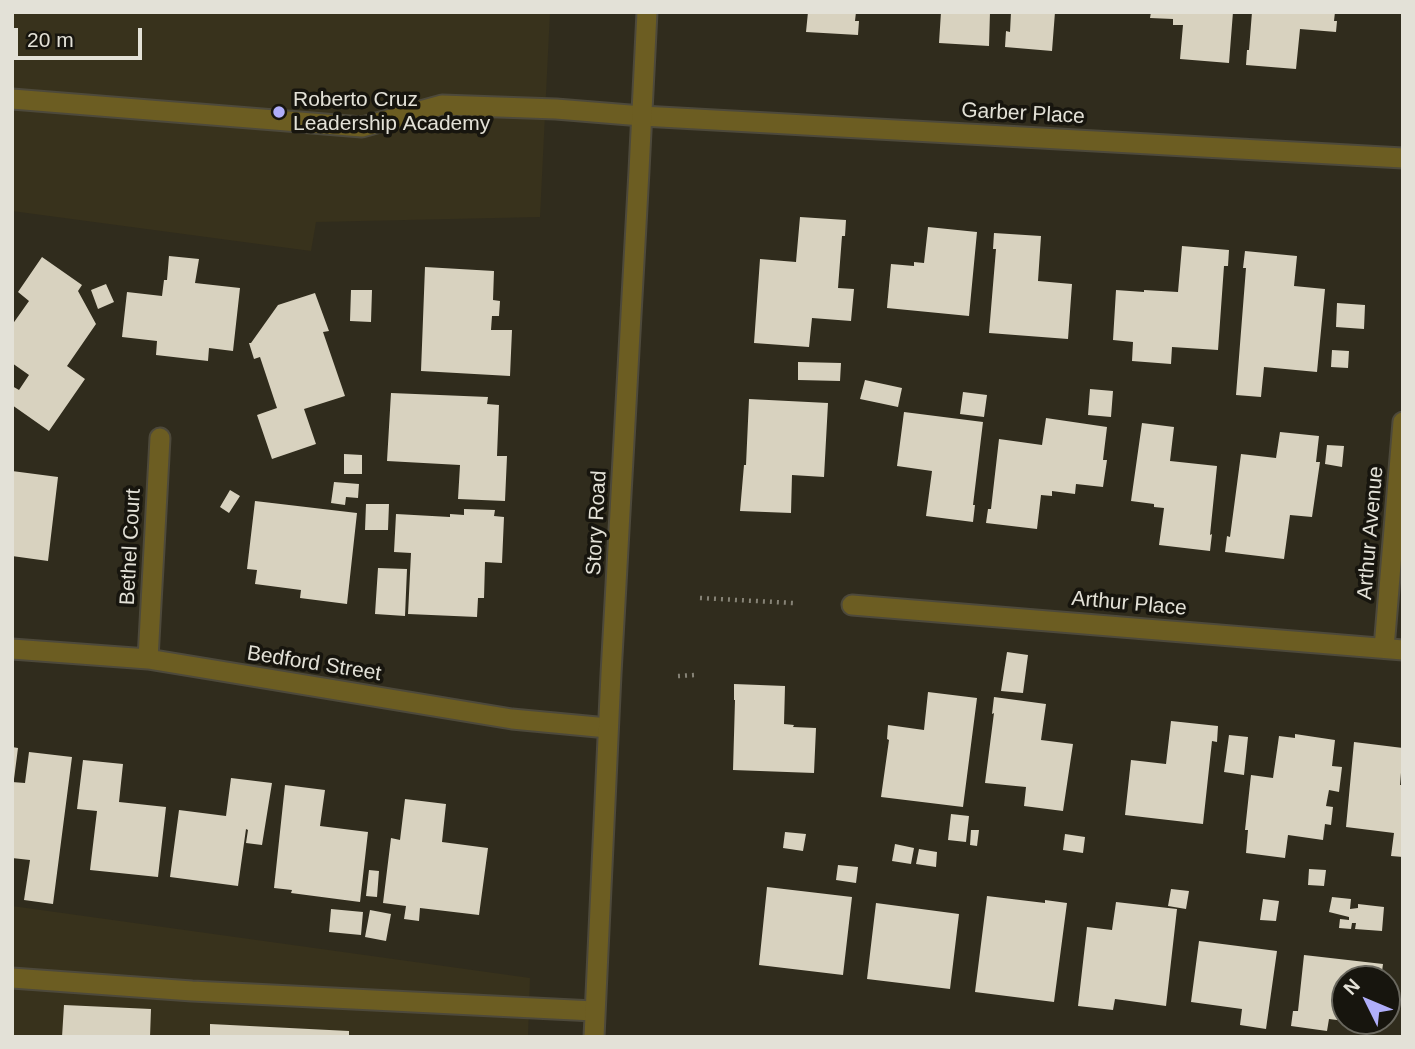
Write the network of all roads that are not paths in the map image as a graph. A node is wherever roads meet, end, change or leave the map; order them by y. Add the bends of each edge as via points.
1 (647, 12) edge
2 (12, 99) edge
3 (642, 116) junction
4 (1403, 158) edge
5 (1403, 422) edge
6 (160, 438) dead end
7 (852, 605) dead end
8 (12, 649) edge
9 (1393, 649) edge
10 (148, 659) junction
11 (608, 728) junction
12 (12, 978) edge
13 (594, 1011) junction
14 (594, 1037) edge

1 - 3 street, Story Road
2 - 3 street, Garber Place via 362,127 442,105
3 - 4 street, Garber Place
3 - 11 street, Story Road
5 - 9 street, Arthur Avenue
6 - 10 street, Bethel Court
7 - 9 street, Arthur Place
8 - 10 street, Bedford Street
10 - 11 street, Bedford Street via 512,719
11 - 13 street, Story Road
12 - 13 street
13 - 14 street, Story Road

